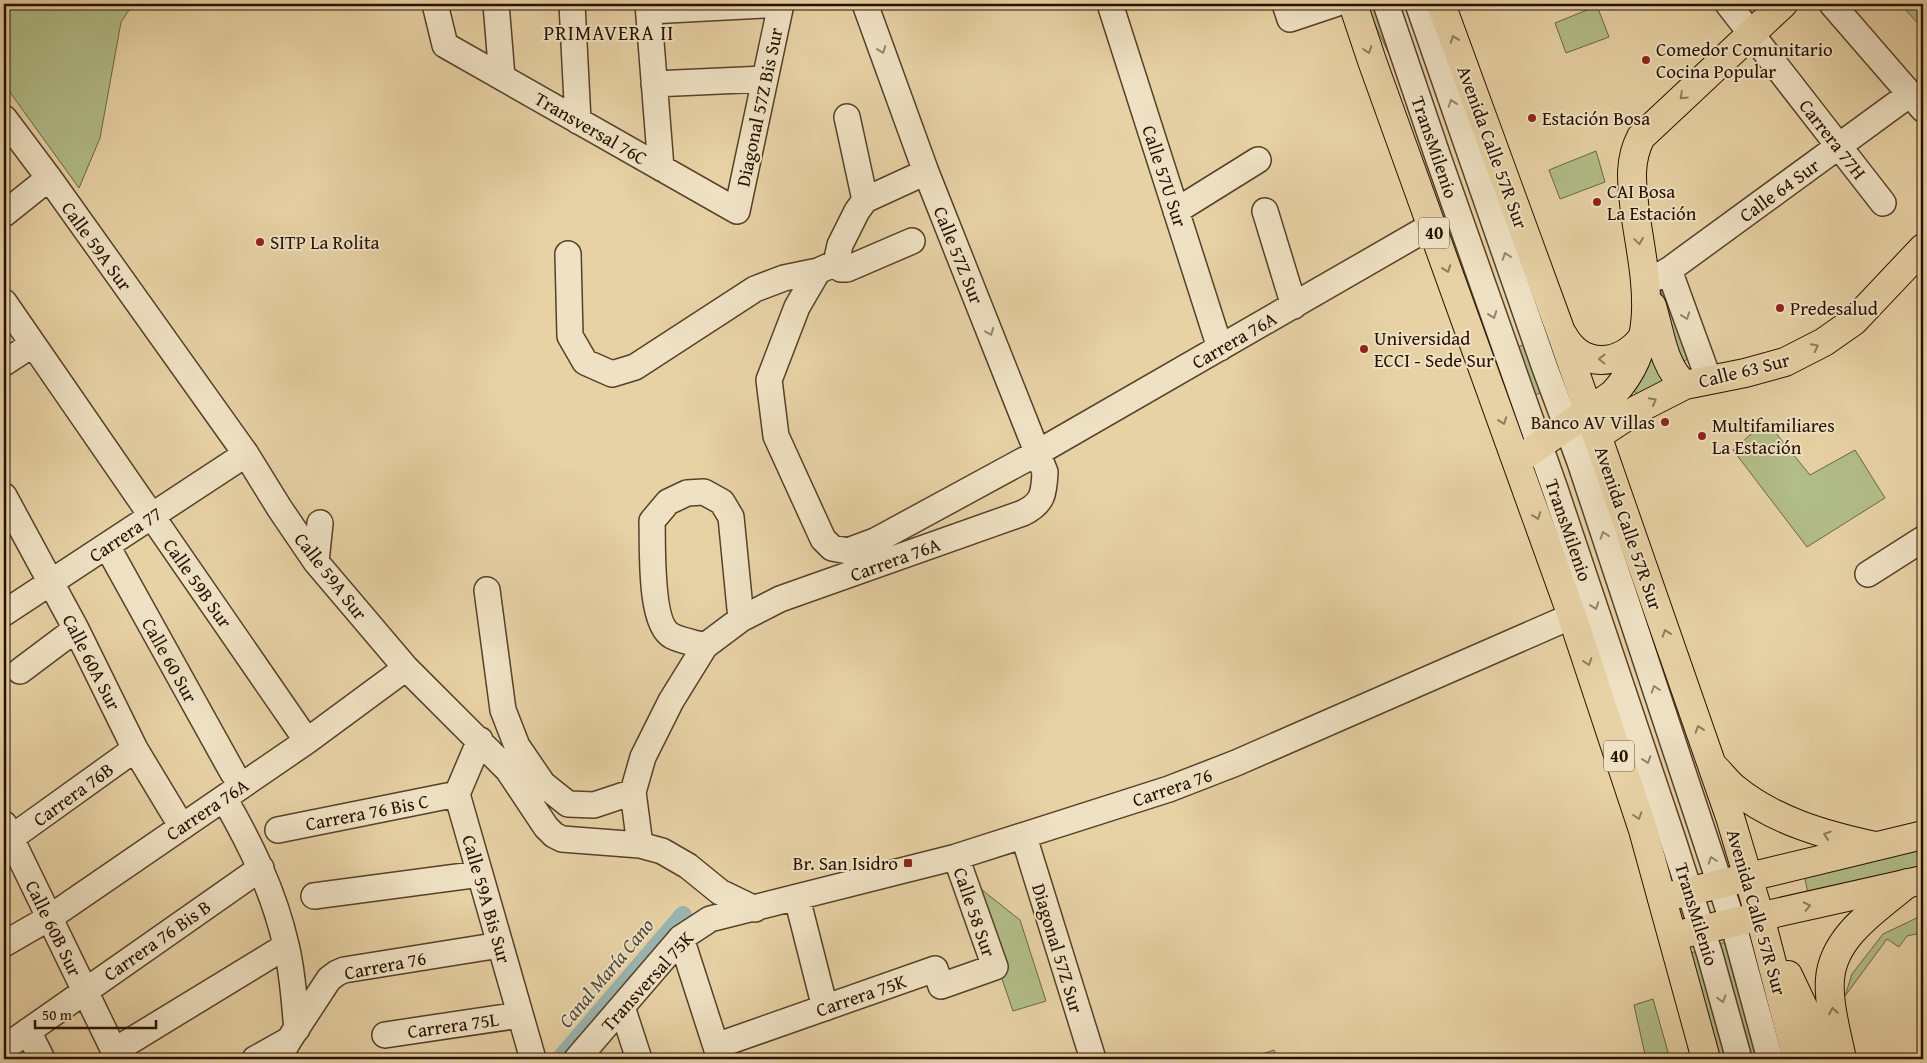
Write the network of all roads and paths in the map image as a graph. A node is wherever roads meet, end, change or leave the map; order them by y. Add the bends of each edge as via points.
1 (434, 4) edge
2 (496, 4) edge
3 (572, 4) edge
4 (781, 4) edge
5 (865, 4) edge
6 (1110, 4) edge
7 (1285, 4) edge
8 (1335, 4) edge
9 (1353, 4) edge
10 (1386, 4) edge
11 (1418, 4) edge
12 (1441, 4) edge
13 (1728, 4) edge
14 (1783, 4) edge
15 (1832, 4) edge
16 (710, 6) edge
17 (648, 7) edge
18 (1751, 34) junction
19 (502, 77) junction
20 (765, 79) junction
21 (654, 84) junction
22 (1917, 101) edge
23 (847, 117) dead end
24 (4, 118) edge
25 (578, 121) junction
26 (1839, 146) junction
27 (1258, 160) dead end
28 (661, 168) junction
29 (926, 172) junction
30 (49, 178) junction
31 (865, 200) junction
32 (1883, 203) dead end
33 (1176, 210) junction
34 (737, 211) joint
35 (1265, 211) dead end
36 (4, 214) edge
37 (1432, 226) junction
38 (848, 230) junction
39 (912, 241) dead end
40 (568, 254) dead end
41 (1922, 256) edge
42 (870, 260) junction
43 (827, 267) junction
44 (1669, 270) junction
45 (1646, 283) junction
46 (4, 302) edge
47 (1294, 306) junction
48 (1561, 332) junction
49 (1643, 337) junction
50 (33, 344) junction
51 (1220, 348) junction
52 (4, 363) edge
53 (1697, 382) junction
54 (1588, 410) junction
55 (1566, 426) junction
56 (1597, 436) junction
57 (1540, 444) junction
58 (1037, 452) junction
59 (246, 454) junction
60 (1517, 461) junction
61 (4, 496) edge
62 (1037, 506) joint
63 (152, 517) junction
64 (320, 523) dead end
65 (1923, 539) edge
66 (107, 546) junction
67 (316, 562) junction
68 (1868, 574) dead end
69 (52, 583) junction
70 (487, 590) dead end
71 (4, 613) edge
72 (1572, 616) junction
73 (741, 620) junction
74 (76, 629) junction
75 (705, 646) junction
76 (406, 668) junction
77 (20, 670) dead end
78 (480, 740) junction
79 (307, 741) junction
80 (135, 749) junction
81 (1711, 763) junction
82 (233, 773) dead end
83 (634, 792) junction
84 (457, 794) junction
85 (224, 798) junction
86 (182, 827) junction
87 (278, 830) dead end
88 (1923, 834) edge
89 (1024, 837) junction
90 (9, 844) edge
91 (640, 845) junction
92 (1875, 846) junction
93 (956, 858) junction
94 (261, 868) junction
95 (480, 874) junction
96 (1748, 877) junction
97 (1916, 882) edge
98 (1720, 884) junction
99 (1690, 891) junction
100 (314, 896) dead end
101 (797, 898) junction
102 (1662, 898) junction
103 (755, 909) junction
104 (1760, 917) junction
105 (49, 918) junction
106 (1733, 923) junction
107 (1702, 930) junction
108 (1674, 936) junction
109 (681, 938) junction
110 (4, 944) edge
111 (500, 945) junction
112 (286, 946) junction
113 (995, 967) joint
114 (84, 990) junction
115 (622, 1007) junction
116 (825, 1008) junction
117 (520, 1015) junction
118 (28, 1031) junction
119 (385, 1035) dead end
120 (288, 1043) edge
121 (4, 1048) edge
122 (718, 1052) edge
123 (116, 1055) edge
124 (42, 1059) edge
125 (255, 1059) edge
126 (533, 1059) edge
127 (577, 1059) edge
128 (639, 1059) edge
129 (1093, 1059) edge
130 (1706, 1059) edge
131 (1739, 1059) edge
132 (1770, 1059) edge
133 (1797, 1059) edge
134 (1828, 1059) edge
135 (1842, 1059) edge

1 - 19 street, Transversal 76C via 445,45
2 - 19 street
3 - 25 street
4 - 16 street
4 - 20 street, Diagonal 57Z Bis Sur
5 -> 29 street, Calle 57Z Sur
6 - 33 street, Calle 57U Sur
7 - 8 street via 1290,19
9 -> 37 main road, 40
10 -> 57 street, TransMilenio
55 -> 11 street, TransMilenio
48 -> 12 main road, Avenida Calle 57R Sur
13 - 18 street, Carrera 77H
14 - 18 main road
15 - 22 street
16 - 17 street
17 - 21 street
18 - 26 street, Carrera 77H
18 -> 45 main road via 1645,132 1638,143 1631,179
19 - 25 street, Transversal 76C
20 - 21 street
20 - 34 street, Diagonal 57Z Bis Sur
21 - 28 street
22 - 26 street, Calle 64 Sur
23 - 31 street
24 - 30 street, Calle 59A Sur
25 - 28 street, Transversal 76C
26 - 32 street, Carrera 77H
26 - 44 street, Calle 64 Sur
27 - 33 street
28 - 34 street, Transversal 76C
29 - 31 street
29 -> 58 street, Calle 57Z Sur
30 - 36 street
30 - 59 street, Calle 59A Sur
31 - 38 street, Carrera 76A
33 - 51 street, Calle 57U Sur
35 - 47 street
37 - 47 street, Carrera 76A
37 -> 60 main road, 40
38 - 42 street
38 - 43 street, Carrera 76A
39 - 42 street
40 - 43 street via 570,336 585,362 612,374 635,366 755,289
53 -> 41 main road, Calle 63 Sur via 1785,362 1824,342 1854,321
42 - 43 street via 847,269
43 - 58 street, Carrera 76A via 797,307 769,380 776,436 823,539 832,548 848,551 875,541
44 - 45 street, Calle 64 Sur
44 -> 53 street
45 - 49 main road
45 - 53 main road via 1673,373
46 - 50 street, Calle 59B Sur
47 - 51 street, Carrera 76A
49 -> 48 main road via 1624,355 1599,360 1580,354
48 - 54 main road, Avenida Calle 57R Sur
49 - 54 main road via 1633,368 1624,382 1602,403
50 - 52 street
50 - 63 street, Calle 59B Sur
51 - 58 street, Carrera 76A
56 -> 53 main road, Calle 63 Sur via 1638,409
54 - 55 main road
54 - 56 main road, Avenida Calle 57R Sur
55 - 57 main road
98 -> 55 street, TransMilenio
81 -> 56 main road, Avenida Calle 57R Sur
57 - 60 main road
57 -> 99 street, TransMilenio
58 - 62 street, Calle 57Z Sur via 1045,472 1044,488
59 - 63 street, Carrera 77
59 - 67 street, Calle 59A Sur
60 -> 72 main road, 40
61 - 69 street, Calle 60A Sur
62 - 73 street, Carrera 76A via 780,599
63 - 66 street, Carrera 77
63 - 79 street, Calle 59B Sur
64 - 67 street
65 - 68 street
66 - 69 street, Carrera 77
66 - 82 street, Calle 60 Sur
67 - 76 street, Calle 59A Sur
69 - 71 street, Carrera 77
69 - 74 street, Calle 60A Sur
70 - 83 street via 503,710 517,746 543,784 568,804 594,805
72 - 89 street, Carrera 76 via 1219,770
72 -> 102 main road, 40 via 1643,830
73 - 75 street, Carrera 76A
73 - 75 street via 731,516 722,502 704,492 687,493 668,502 652,521 655,601 660,620 670,635
74 - 77 street
74 - 80 street, Calle 60A Sur
75 - 83 street via 671,701 643,758
76 - 78 street, Calle 59A Sur
76 - 79 street, Carrera 76A
78 - 84 street
78 - 91 street, Calle 59A Sur via 508,770 554,836 568,840
79 - 85 street, Carrera 76A
80 - 86 street, Calle 60A Sur
80 - 90 street, Carrera 76B
92 -> 81 main road via 1830,836 1773,812 1733,787
81 - 96 main road, Avenida Calle 57R Sur
83 - 91 street
84 - 87 street, Carrera 76 Bis C
84 - 95 street, Calle 59A Bis Sur
85 - 86 street, Carrera 76A
85 - 94 street
86 - 105 street, Carrera 76A
88 - 92 main road
89 - 93 street, Carrera 76
89 - 129 street, Diagonal 57Z Sur
90 - 105 street, Calle 60B Sur
91 - 103 street, Calle 59A Sur via 674,857 720,892
92 - 96 main road
93 - 101 street, Carrera 76
93 - 113 street, Calle 58 Sur
94 - 112 street
94 - 114 street, Carrera 76 Bis B
95 - 100 street
95 - 111 street, Calle 59A Bis Sur
96 - 98 main road
96 - 104 main road, Avenida Calle 57R Sur
104 -> 97 main road
135 -> 97 main road via 1830,980 1837,954 1864,919
98 - 99 main road
98 - 106 street, TransMilenio
99 - 102 main road
99 - 107 street, TransMilenio
101 - 103 street, Carrera 76
101 - 116 street
102 - 108 main road, 40
103 - 109 street, Transversal 75K via 710,919
104 - 106 main road
104 - 133 main road, Avenida Calle 57R Sur
104 - 134 main road
105 - 110 street, Carrera 76A
105 - 114 street, Calle 60B Sur
106 - 107 main road
106 - 132 street, TransMilenio
107 - 108 main road
107 -> 131 street, TransMilenio
108 - 130 main road, 40
109 - 115 street, Transversal 75K
109 - 122 street
111 - 117 street, Calle 59A Bis Sur
111 - 120 street, Carrera 76 via 337,973 329,979
112 - 120 street
112 - 123 street
113 - 116 street, Carrera 75K via 941,986 935,969
114 - 118 street, Carrera 76 Bis B
114 - 123 street, Calle 60B Sur
115 - 127 street, Transversal 75K
115 - 128 street
116 - 122 street, Carrera 75K
117 - 119 street, Carrera 75L
117 - 126 street, Calle 59A Bis Sur
118 - 121 street, Carrera 76 Bis B
118 - 124 street
120 - 125 street

